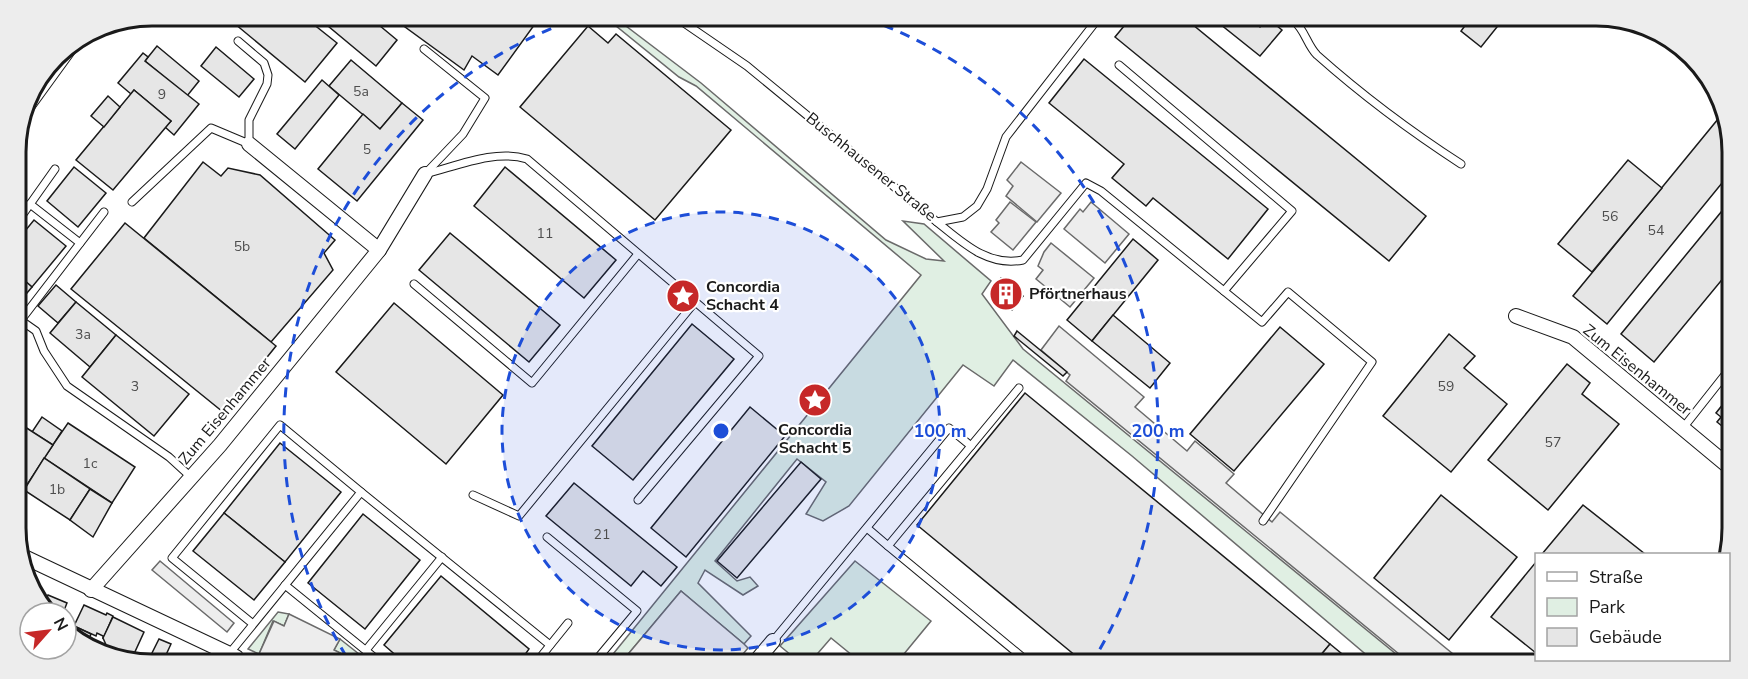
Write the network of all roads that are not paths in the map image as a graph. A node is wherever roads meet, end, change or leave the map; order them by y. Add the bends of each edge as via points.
1 (689, 26) edge
2 (1092, 26) edge
3 (1301, 26) edge
4 (238, 41) dead end
5 (424, 49) dead end
6 (1119, 65) dead end
7 (249, 144) junction
8 (1461, 164) dead end
9 (55, 169) dead end
10 (425, 174) junction
11 (132, 202) dead end
12 (30, 204) junction
13 (26, 210) edge
14 (104, 212) dead end
15 (937, 222) junction
16 (80, 243) junction
17 (379, 250) junction
18 (638, 254) junction
19 (414, 284) dead end
20 (1224, 291) junction
21 (695, 303) junction
22 (26, 309) edge
23 (1516, 316) dead end
24 (26, 324) edge
25 (1722, 379) edge
26 (1019, 388) dead end
27 (1683, 428) junction
28 (971, 446) junction
29 (1722, 461) edge
30 (192, 478) junction
31 (361, 492) junction
32 (473, 495) dead end
33 (638, 500) dead end
34 (1263, 521) dead end
35 (867, 528) junction
36 (547, 537) dead end
37 (888, 546) junction
38 (442, 557) junction
39 (30, 560) edge
40 (285, 585) junction
41 (92, 590) junction
42 (568, 623) dead end
43 (253, 624) junction
44 (773, 640) joint
45 (550, 645) junction
46 (366, 650) junction
47 (1018, 653) edge
48 (229, 654) edge
49 (234, 654) edge
50 (370, 654) edge
51 (543, 654) edge
52 (601, 654) edge
53 (762, 654) edge

1 - 15 lane, Buschhausener Straße via 747,66
2 - 15 lane, Buschhausener Straße via 1006,137 977,206 963,217
3 - 8 lane via 1315,52 1408,129
4 - 7 lane via 264,63 268,75 249,120
5 - 10 lane via 485,98 463,134
6 - 20 lane via 1292,211
7 - 11 lane via 211,128
7 - 17 street
9 - 12 lane
10 - 17 street, Zum Eisenhammer
10 - 18 lane via 500,155 527,159
12 - 13 lane
12 - 16 lane
14 - 16 lane
15 - 20 lane via 988,258 1001,262 1023,260 1086,183 1101,190
16 - 22 lane
17 - 30 street, Zum Eisenhammer
18 - 19 lane via 532,383
18 - 21 lane
20 - 34 lane via 1262,322 1288,292 1372,362
21 - 32 lane via 519,516
21 - 33 lane via 759,356
23 - 27 street, Zum Eisenhammer via 1573,337
24 - 30 lane via 36,331 67,386 169,457
25 - 27 lane
26 - 28 lane
27 - 29 street, Zum Eisenhammer
28 - 35 lane via 949,428
28 - 37 lane
30 - 41 street, Zum Eisenhammer
31 - 38 lane
31 - 40 lane
31 - 43 lane via 279,425 171,558
35 - 37 lane
35 - 44 lane
36 - 52 lane via 637,610
37 - 47 lane
38 - 45 lane
38 - 46 lane
39 - 41 street
40 - 43 lane
40 - 46 lane
41 - 48 street
42 - 45 lane
43 - 49 lane
44 - 53 street
45 - 51 lane
46 - 50 lane

